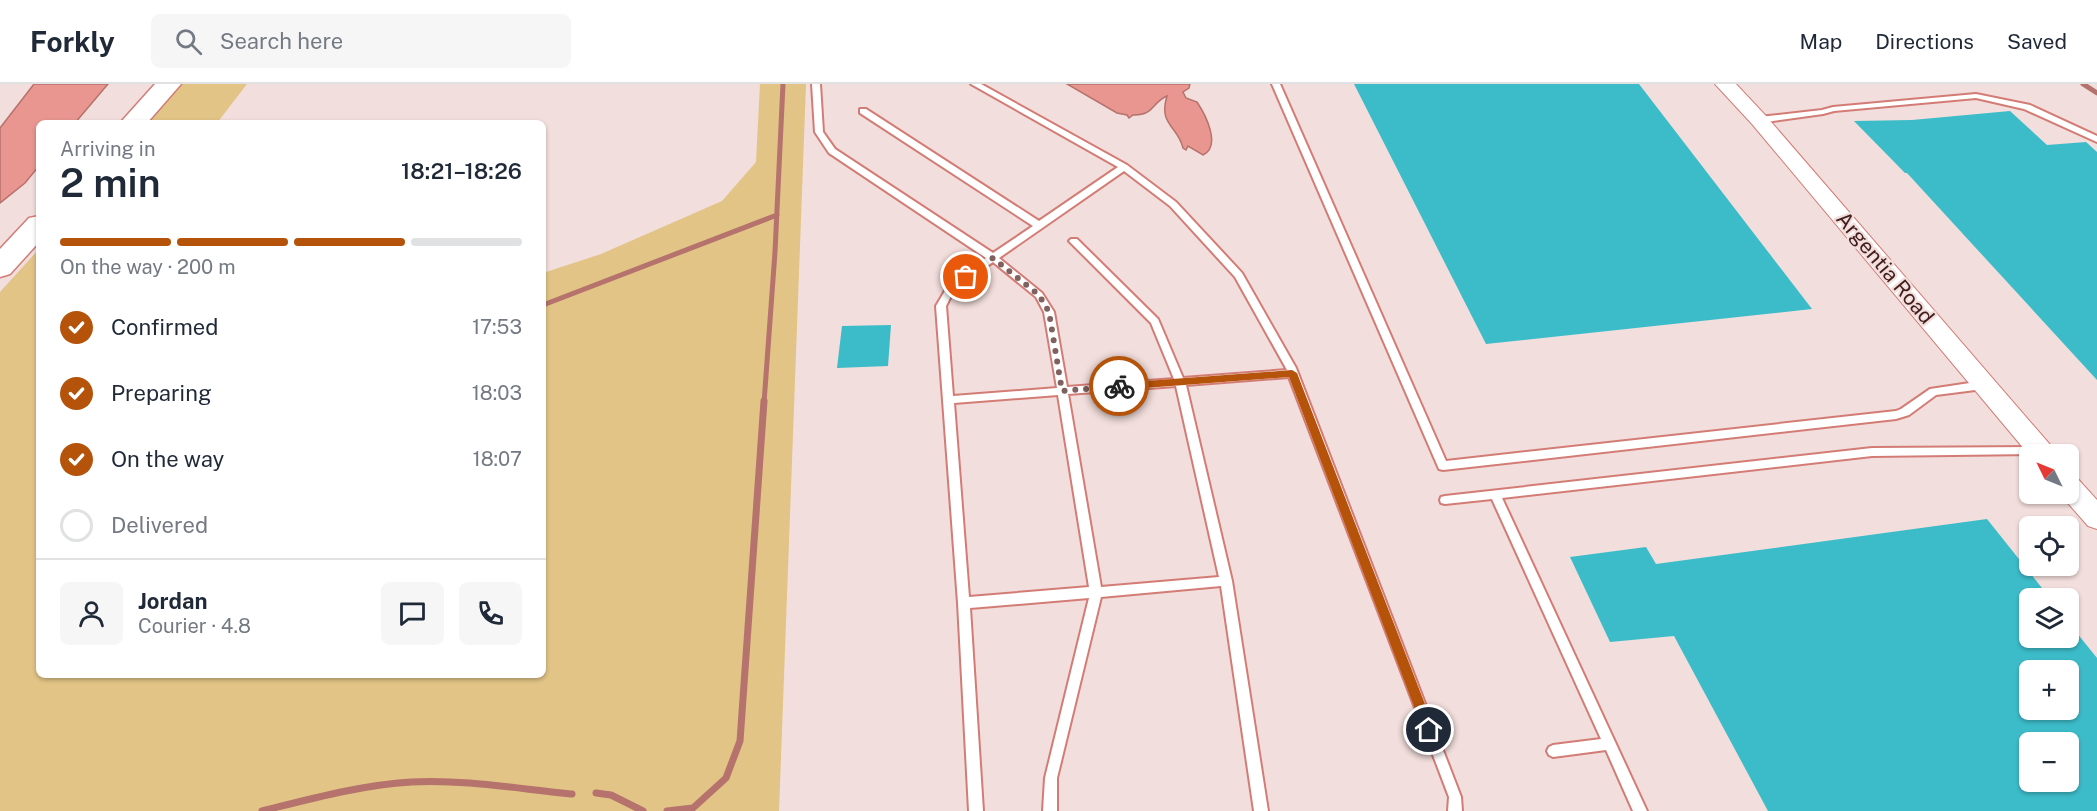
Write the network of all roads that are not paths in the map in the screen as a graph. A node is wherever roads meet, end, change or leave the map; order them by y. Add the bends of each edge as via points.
1 (169, 84) edge
2 (816, 84) edge
3 (975, 84) edge
4 (1276, 84) edge
5 (1725, 84) edge
6 (863, 111) dead end
7 (136, 120) edge
8 (1759, 120) junction
9 (2097, 139) edge
10 (1124, 167) junction
11 (1040, 226) junction
12 (36, 228) edge
13 (1074, 241) dead end
14 (993, 258) junction
15 (0, 267) edge
16 (1292, 373) junction
17 (1180, 382) junction
18 (1984, 385) junction
19 (1062, 391) junction
20 (948, 400) junction
21 (2033, 444) edge
22 (2019, 453) edge
23 (1495, 494) junction
24 (2079, 498) edge
25 (1445, 500) dead end
26 (2097, 519) edge
27 (1226, 581) junction
28 (1096, 592) junction
29 (964, 603) junction
30 (1609, 744) junction
31 (1553, 751) dead end
32 (1261, 810) edge
33 (976, 811) edge
34 (1050, 811) edge
35 (1455, 811) edge
36 (1640, 811) edge

1 - 7 highway
2 - 14 lane via 819,132 832,151
3 - 10 lane
4 - 18 lane via 1443,466 1896,415 1938,390
5 - 8 street, Argentia Road
6 - 11 lane
8 - 9 lane via 1833,109 1983,97 2027,107
8 - 18 street, Argentia Road
10 - 11 lane
10 - 16 lane via 1173,204 1239,275
11 - 14 lane
12 - 15 highway
13 - 17 lane via 1155,321
14 - 19 lane via 1039,295 1049,312
14 - 20 lane via 952,286 941,306
16 - 17 lane
16 - 35 lane via 1455,797
17 - 19 lane
17 - 27 lane
18 - 21 street, Argentia Road
19 - 20 lane
19 - 28 lane
20 - 29 lane
22 - 23 lane via 1872,452
23 - 25 lane
23 - 30 lane
24 - 26 street
27 - 28 lane
27 - 32 lane
28 - 29 lane
28 - 34 lane via 1051,778
29 - 33 lane
30 - 31 lane
30 - 36 lane

